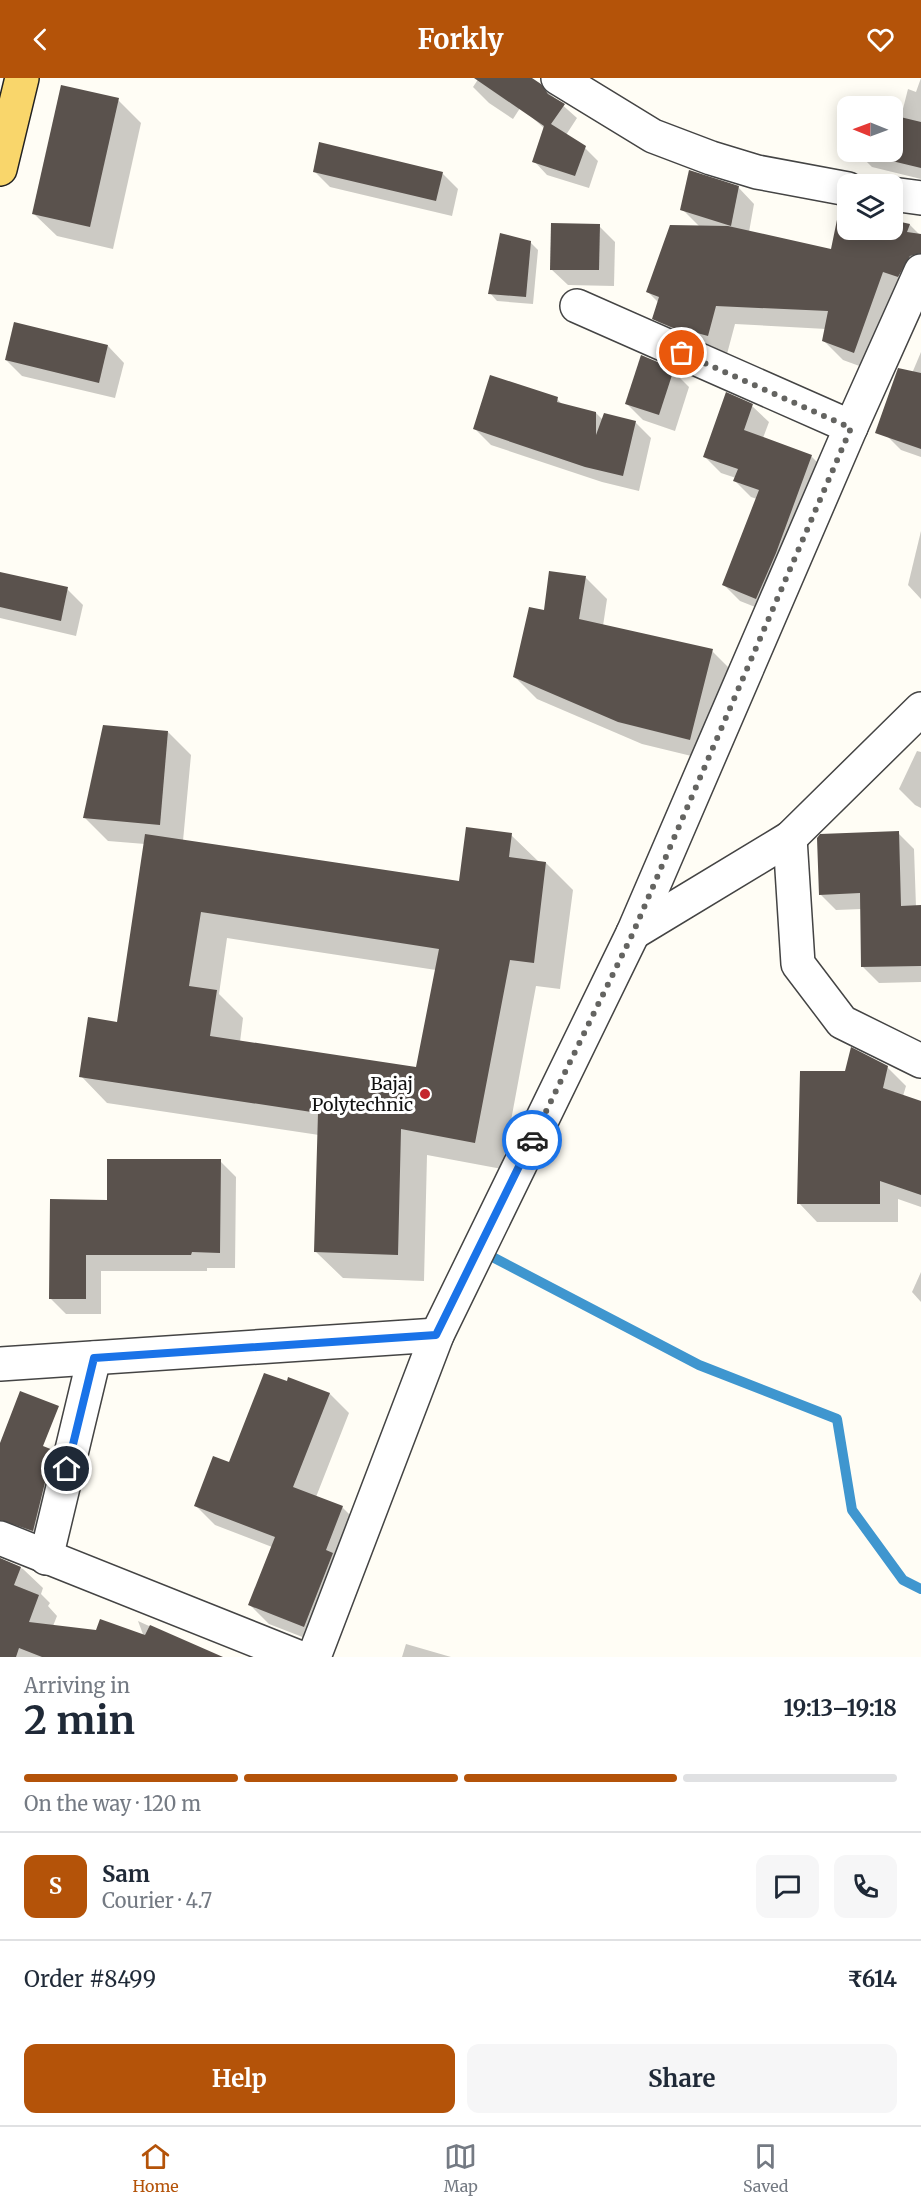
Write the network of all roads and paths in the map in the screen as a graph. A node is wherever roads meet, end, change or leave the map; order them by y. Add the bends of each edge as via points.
1 (22, 78) edge
2 (558, 78) edge
3 (0, 169) edge
4 (837, 187) edge
5 (903, 196) edge
6 (921, 198) edge
7 (921, 271) edge
8 (578, 306) dead end
9 (851, 428) junction
10 (921, 709) edge
11 (790, 838) junction
12 (633, 933) junction
13 (921, 1061) edge
14 (436, 1335) junction
15 (94, 1358) junction
16 (0, 1365) edge
17 (0, 1538) edge
18 (45, 1558) junction
19 (298, 1657) edge
20 (314, 1657) edge

1 - 3 main road
2 - 4 street via 653,136 757,172
5 - 6 street
7 - 9 street
8 - 9 street
9 - 12 street
10 - 11 street
11 - 12 street
11 - 13 street via 798,964 842,1022
12 - 14 street
14 - 15 street
14 - 20 street
15 - 16 street
15 - 18 street
17 - 18 street
18 - 19 street

